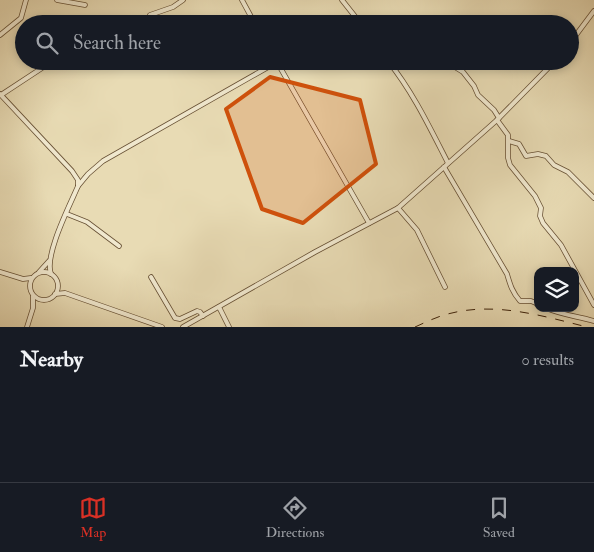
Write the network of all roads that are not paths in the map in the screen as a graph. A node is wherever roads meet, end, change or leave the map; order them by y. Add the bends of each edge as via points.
1 (57, 0) edge
2 (183, 0) edge
3 (242, 0) edge
4 (342, 0) edge
5 (24, 1) edge
6 (84, 5) dead end
7 (594, 11) edge
8 (22, 15) edge
9 (153, 15) edge
10 (250, 15) edge
11 (354, 15) edge
12 (15, 23) edge
13 (579, 31) edge
14 (0, 35) edge
15 (39, 70) edge
16 (263, 70) edge
17 (282, 70) edge
18 (395, 70) edge
19 (460, 70) edge
20 (546, 70) edge
21 (0, 94) edge
22 (498, 119) junction
23 (509, 140) junction
24 (446, 165) junction
25 (78, 186) junction
26 (594, 198) edge
27 (398, 208) junction
28 (66, 214) junction
29 (368, 223) junction
30 (119, 246) dead end
31 (49, 261) junction
32 (0, 272) edge
33 (39, 272) junction
34 (51, 274) junction
35 (151, 277) dead end
36 (19, 278) junction
37 (32, 278) junction
38 (58, 285) junction
39 (29, 287) junction
40 (445, 287) dead end
41 (65, 293) junction
42 (55, 294) junction
43 (34, 296) junction
44 (44, 300) junction
45 (534, 302) edge
46 (594, 305) edge
47 (219, 307) junction
48 (33, 308) junction
49 (555, 312) edge
50 (203, 316) junction
51 (594, 321) edge
52 (193, 325) edge
53 (27, 327) edge
54 (162, 327) edge
55 (183, 327) edge
56 (228, 327) edge

1 - 6 street
2 - 9 street
3 - 10 street
4 - 11 street
5 - 8 street
7 - 13 street
12 - 14 street
15 - 21 street
16 - 25 street via 103,161
17 - 29 street
18 - 24 street via 421,111
19 - 22 street
20 - 22 street
21 - 25 street via 76,175
22 - 23 street
22 - 24 street
23 - 26 street via 519,144 526,156 546,156
23 - 46 street via 510,165 535,196 543,223 561,245
24 - 27 street
24 - 45 street via 507,274 515,295 520,301
25 - 28 street
27 - 29 street
27 - 40 street via 417,230
28 - 30 street via 87,222
28 - 31 street
29 - 47 street
31 - 33 street
31 - 34 street
32 - 36 street
33 - 34 street
33 - 37 street
34 - 38 street
35 - 50 street via 175,318 197,311
36 - 37 street
36 - 39 street
37 - 39 street
38 - 41 street
38 - 42 street
39 - 43 street
41 - 42 street
41 - 54 street
42 - 44 street
43 - 44 street
43 - 48 street
44 - 48 street
47 - 50 street
47 - 56 street
48 - 53 street
49 - 51 street
50 - 52 street
52 - 55 street

